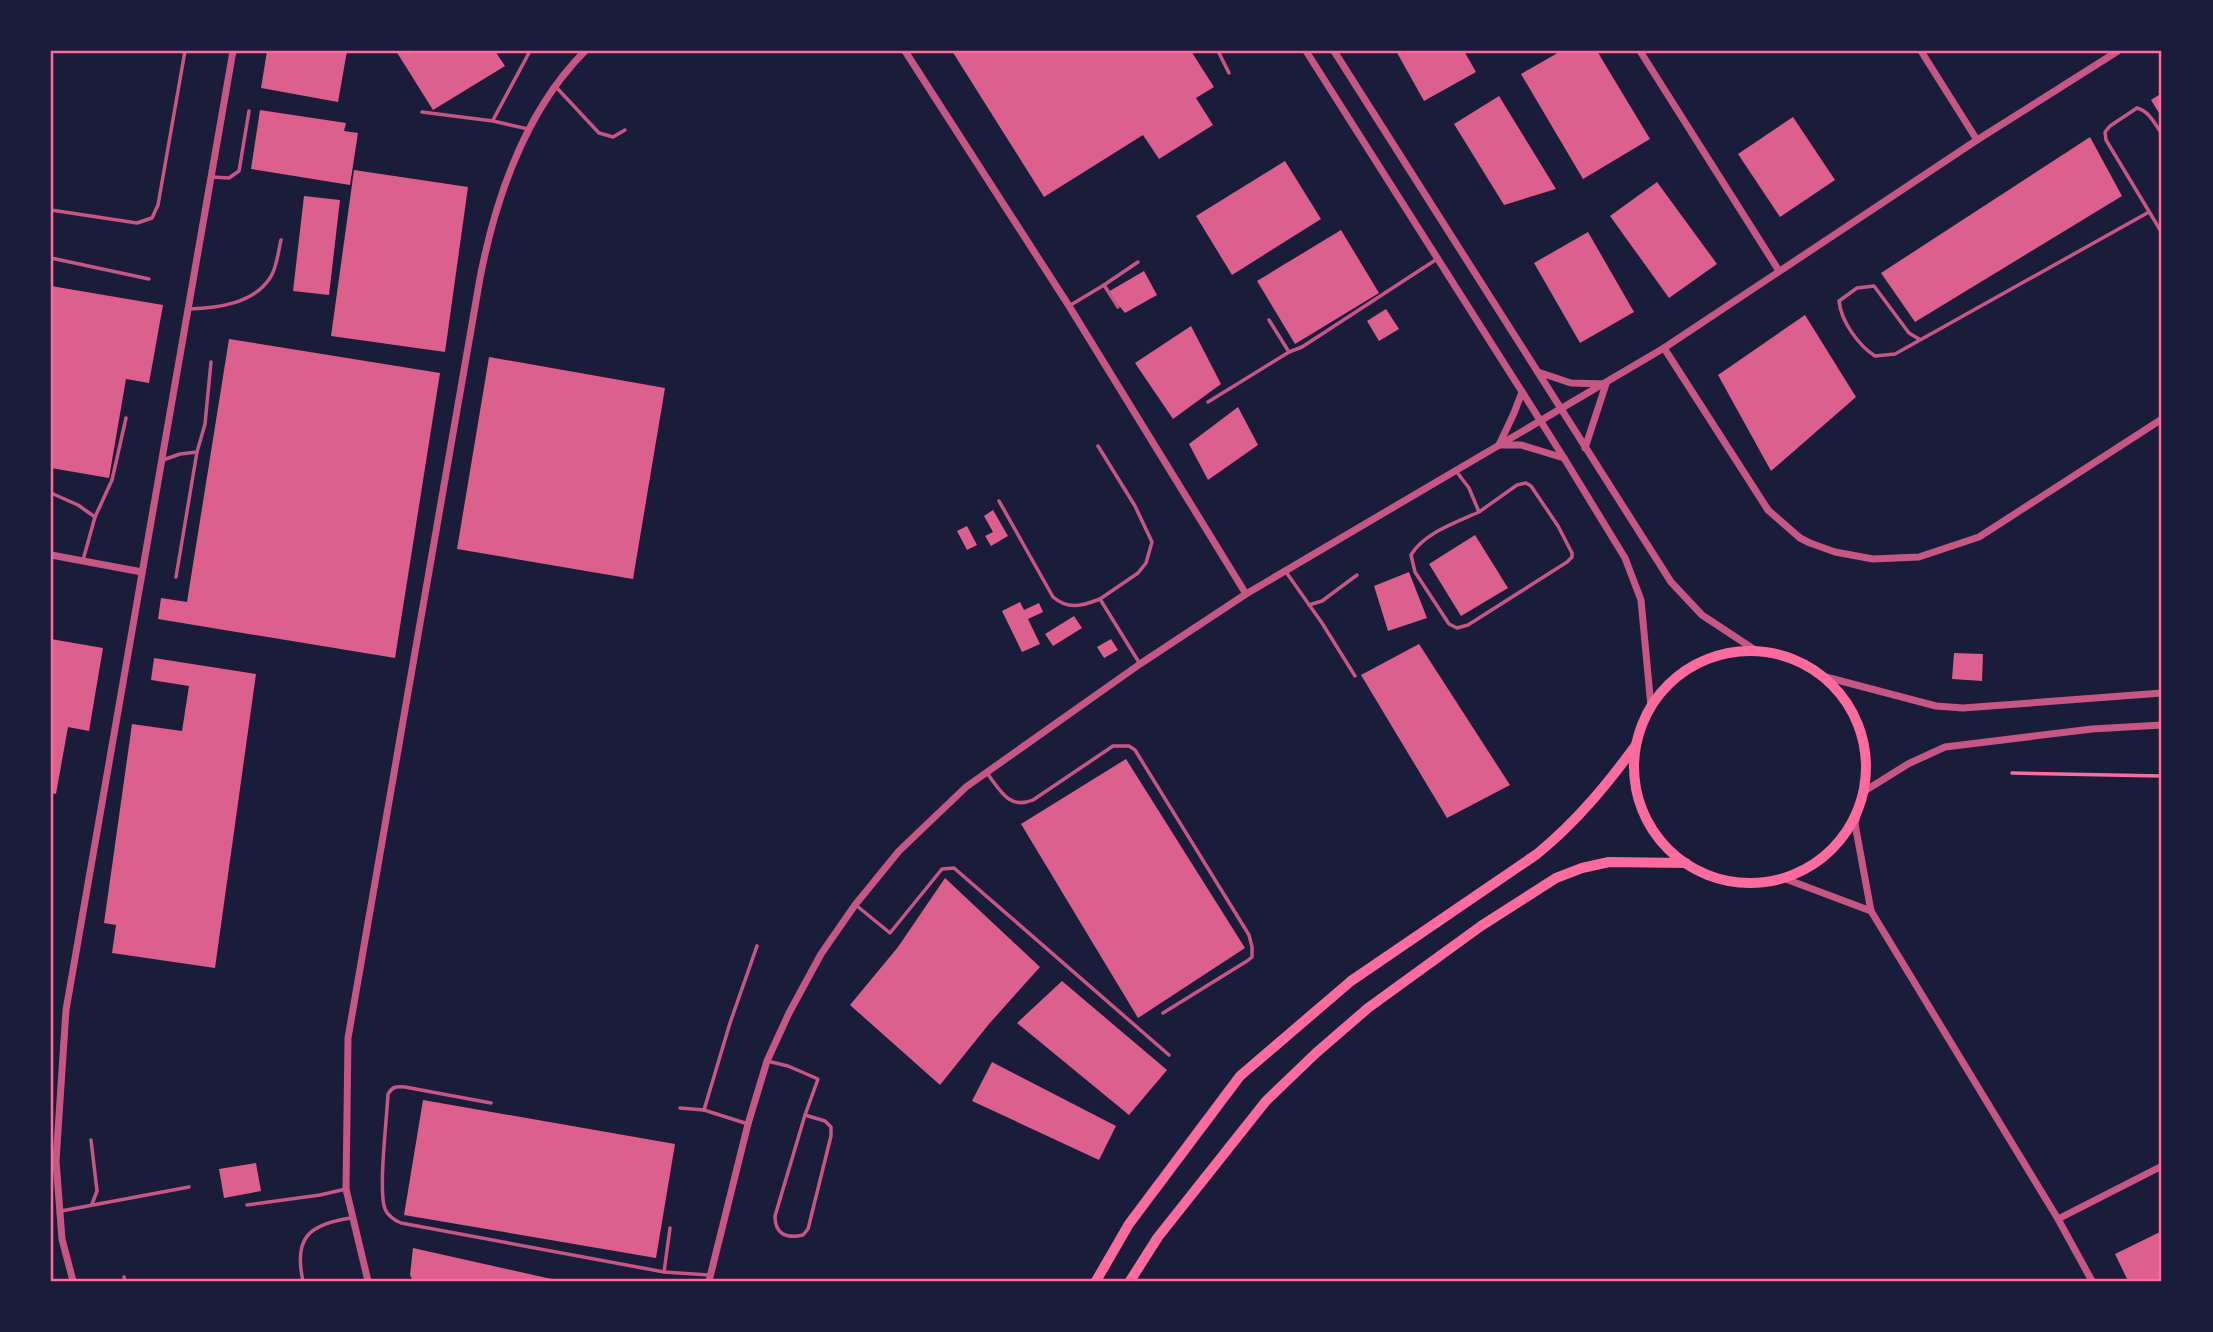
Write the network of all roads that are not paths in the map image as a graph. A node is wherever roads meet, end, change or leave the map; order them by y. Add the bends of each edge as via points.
1 (185, 51) edge
2 (233, 51) edge
3 (530, 51) edge
4 (585, 51) edge
5 (905, 51) edge
6 (1217, 51) edge
7 (1306, 51) edge
8 (1334, 51) edge
9 (1640, 51) edge
10 (1921, 51) edge
11 (2118, 51) edge
12 (1229, 73) dead end
13 (555, 86) junction
14 (249, 111) dead end
15 (422, 112) dead end
16 (493, 121) junction
17 (528, 129) junction
18 (625, 130) dead end
19 (2162, 134) edge
20 (1977, 140) junction
21 (210, 177) junction
22 (51, 210) edge
23 (2149, 212) junction
24 (2162, 233) edge
25 (281, 240) dead end
26 (51, 258) edge
27 (1437, 259) junction
28 (1138, 262) dead end
29 (1779, 271) junction
30 (149, 279) dead end
31 (1104, 285) junction
32 (1069, 306) junction
33 (1118, 307) dead end
34 (187, 309) junction
35 (1269, 320) dead end
36 (1919, 339) junction
37 (1664, 348) junction
38 (1289, 352) junction
39 (211, 362) dead end
40 (1537, 372) junction
41 (1606, 384) junction
42 (1522, 392) junction
43 (1208, 402) dead end
44 (1562, 410) junction
45 (125, 418) dead end
46 (2162, 419) edge
47 (1541, 422) junction
48 (1498, 445) junction
49 (1098, 446) dead end
50 (1585, 447) junction
51 (197, 452) junction
52 (1564, 458) junction
53 (161, 461) junction
54 (1455, 470) junction
55 (51, 493) edge
56 (999, 501) dead end
57 (1479, 512) junction
58 (95, 517) junction
59 (51, 555) edge
60 (83, 560) junction
61 (1284, 570) junction
62 (142, 572) junction
63 (1357, 575) dead end
64 (176, 577) dead end
65 (1246, 594) junction
66 (1100, 600) junction
67 (1310, 605) junction
68 (1755, 650) junction
69 (1140, 664) junction
70 (1355, 676) dead end
71 (1822, 676) junction
72 (2162, 693) edge
73 (1651, 707) junction
74 (2162, 725) edge
75 (1636, 746) junction
76 (986, 771) junction
77 (1863, 792) junction
78 (1860, 804) junction
79 (1686, 863) junction
80 (1783, 878) junction
81 (855, 905) junction
82 (1871, 911) junction
83 (757, 946) dead end
84 (1163, 1013) dead end
85 (1169, 1055) dead end
86 (766, 1061) junction
87 (491, 1103) dead end
88 (680, 1108) dead end
89 (704, 1110) junction
90 (805, 1115) junction
91 (748, 1124) junction
92 (91, 1140) dead end
93 (2162, 1166) edge
94 (189, 1187) dead end
95 (346, 1189) junction
96 (92, 1204) junction
97 (247, 1205) dead end
98 (59, 1211) junction
99 (351, 1218) junction
100 (2059, 1219) junction
101 (670, 1228) dead end
102 (664, 1272) junction
103 (710, 1278) edge
104 (73, 1281) edge
105 (303, 1281) edge
106 (368, 1281) edge
107 (1096, 1281) edge
108 (1130, 1281) edge
109 (2092, 1281) edge

1 - 22 lane via 152,218 137,223
2 - 21 street
3 - 16 lane
4 - 13 street
5 - 32 street
6 - 12 lane
7 - 27 street
8 - 40 street
9 - 29 street
10 - 20 street
11 - 20 street
13 - 17 street
13 - 18 lane via 599,133 613,137
14 - 21 lane via 239,171 229,177
15 - 16 lane
16 - 17 lane
17 - 95 street via 485,254 348,1038
19 - 23 lane via 2150,116 2137,108 2105,132
20 - 29 street
21 - 34 street
23 - 24 lane
23 - 36 lane
25 - 34 lane via 273,272 259,289 224,306
26 - 30 lane
27 - 38 lane
27 - 42 street
28 - 31 lane
29 - 37 street
31 - 32 lane
31 - 33 lane
32 - 65 street
34 - 53 street
35 - 38 lane
36 - 36 lane via 1909,333 1874,286 1857,288 1839,301 1846,323 1875,356 1895,354
37 - 41 street
37 - 46 street via 1768,510 1811,543 1873,559 1919,557 1979,537
38 - 43 lane
39 - 51 lane via 205,424
40 - 41 street via 1572,383
40 - 44 street
41 - 44 street
41 - 50 street
42 - 47 street
42 - 48 street
44 - 47 street
44 - 50 street
45 - 58 lane via 112,480
47 - 48 street
47 - 52 street
48 - 52 street via 1521,445
48 - 54 street
49 - 66 lane via 1152,542 1138,573
50 - 68 street via 1671,582 1702,615
51 - 53 lane
51 - 64 lane
52 - 73 street via 1625,558 1641,600
53 - 62 street
54 - 57 lane
54 - 61 street
55 - 58 lane
56 - 66 lane via 1053,597 1068,606
57 - 57 lane via 1517,485 1527,484 1558,526 1572,557 1517,596 1457,628 1449,624 1415,572 1411,555 1439,532
58 - 60 lane
59 - 60 street
60 - 62 street
61 - 65 street
61 - 67 lane
62 - 98 street via 66,1010 56,1161
63 - 67 lane
65 - 69 street
66 - 69 lane
67 - 70 lane
68 - 71 main road via 1802,662
68 - 73 main road via 1734,651 1695,664 1662,690
69 - 76 street
71 - 72 street via 1936,706 1963,708
71 - 77 main road via 1840,694 1863,740
73 - 75 main road
74 - 77 street via 1945,747
75 - 79 main road via 1639,799 1665,845
75 - 107 main road via 1597,797 1559,836 1351,981 1240,1076 1129,1224
76 - 81 street via 899,851
76 - 84 lane via 1006,798 1022,803 1113,746 1135,750 1249,935 1252,947 1247,961
77 - 78 main road
78 - 80 main road via 1830,851
78 - 82 street via 1855,824
79 - 80 main road via 1723,879
79 - 108 main road via 1609,862 1556,878 1368,1008 1266,1101 1158,1237
80 - 82 street
81 - 85 lane via 890,933 942,869 954,868
81 - 86 street via 821,954
82 - 100 street
83 - 89 lane
86 - 90 lane via 818,1079
86 - 91 street
87 - 102 lane via 405,1087 391,1090 382,1194 391,1217 401,1223
88 - 89 lane
89 - 91 lane
90 - 90 lane via 775,1216 775,1225 786,1236 803,1235 808,1229 831,1136 825,1121
91 - 103 street
92 - 96 lane via 97,1191
93 - 100 street
94 - 96 lane
95 - 97 lane
95 - 99 street
96 - 98 lane
98 - 104 street
99 - 105 lane via 311,1230 298,1261
99 - 106 street
100 - 109 street
101 - 102 lane
102 - 103 lane

